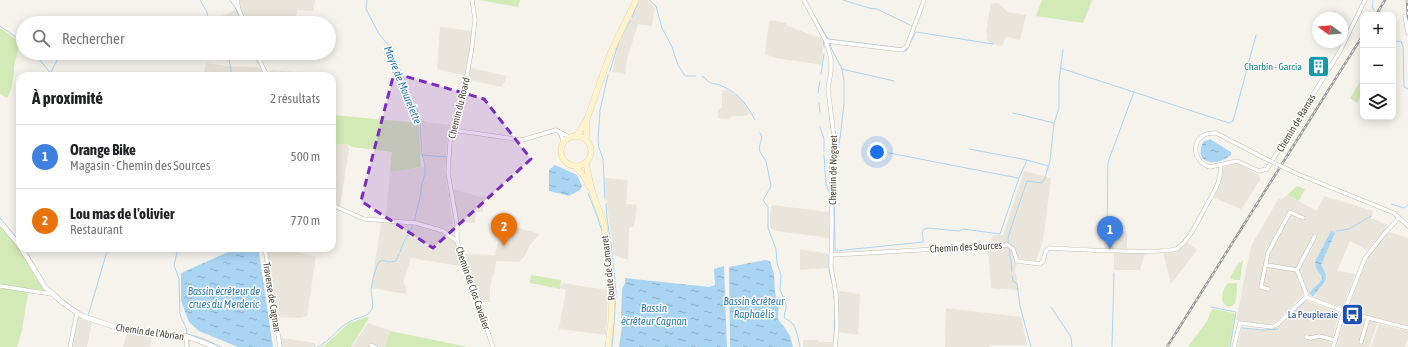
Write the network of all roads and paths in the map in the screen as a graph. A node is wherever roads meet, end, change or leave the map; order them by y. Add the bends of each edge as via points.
1 (233, 0) edge
2 (237, 0) edge
3 (472, 0) edge
4 (636, 0) edge
5 (804, 0) edge
6 (924, 0) edge
7 (1365, 0) edge
8 (238, 7) junction
9 (241, 16) edge
10 (1405, 16) dead end
11 (1408, 33) edge
12 (826, 41) junction
13 (259, 60) edge
14 (265, 72) edge
15 (587, 119) junction
16 (453, 130) junction
17 (559, 131) junction
18 (574, 137) junction
19 (586, 140) junction
20 (564, 143) junction
21 (586, 163) junction
22 (1220, 165) junction
23 (576, 166) junction
24 (592, 191) junction
25 (336, 207) edge
26 (1303, 218) dead end
27 (1399, 218) junction
28 (0, 222) edge
29 (1408, 226) edge
30 (1314, 236) dead end
31 (16, 241) edge
32 (457, 241) junction
33 (24, 252) edge
34 (266, 252) edge
35 (831, 255) junction
36 (1266, 265) junction
37 (1297, 270) junction
38 (0, 286) edge
39 (1268, 289) dead end
40 (51, 294) junction
41 (1306, 296) junction
42 (1344, 311) junction
43 (77, 313) junction
44 (1368, 318) junction
45 (1408, 328) edge
46 (186, 336) junction
47 (1306, 337) dead end
48 (1335, 340) junction
49 (1361, 342) dead end
50 (70, 347) edge
51 (187, 347) edge
52 (215, 347) edge
53 (280, 347) edge
54 (493, 347) edge
55 (608, 347) edge
56 (835, 347) edge
57 (1234, 347) edge
58 (1333, 347) edge

1 - 8 street
2 - 8 street
3 - 16 street, Chemin du Roard via 475,19 471,54
4 - 15 main road, Route de Camaret via 610,54
5 - 12 street, Chemin de Nogaret
6 - 12 street via 908,46 902,50
7 - 22 street, Chemin de Ramas via 1340,51 1267,170 1260,171 1237,161
8 - 9 street
10 - 11 street
12 - 35 street, Chemin de Nogaret via 831,58 828,89 834,137 831,173
13 - 14 street
15 - 18 main road, Route de Camaret
15 - 19 main road, Route de Camaret
16 - 17 street via 522,140 552,130
16 - 32 street, Chemin du Roard via 448,173 457,224
17 - 18 street
17 - 20 street
18 - 19 main road
18 - 20 main road, Route de Camaret
19 - 21 main road, Route de Camaret via 591,155
20 - 23 main road, Route de Camaret via 564,159
21 - 23 main road
21 - 24 main road, Route de Camaret
22 - 27 street, Chemin de Ramas, bridge via 1210,167 1198,159 1195,148 1203,136 1216,133 1300,175 1394,213
22 - 35 street, Chemin des Sources via 1221,175 1211,197 1192,232 1174,250 1050,248 1046,250 1040,264 1017,261 1013,249 1008,245
23 - 24 main road, Route de Camaret
24 - 55 main road, Route de Camaret via 604,224 612,293
25 - 32 street, Chemin de Clos Cavalier via 364,218 416,223 443,231
26 - 36 street via 1290,212 1268,253
27 - 29 street, Chemin de Ramas
27 - 42 street via 1366,258
28 - 31 street, Chemin de l'Abrian
30 - 37 street
32 - 54 street, Chemin de Clos Cavalier
33 - 40 street, Chemin de l'Abrian
34 - 53 street, Traverse de Cagnan
35 - 56 street, Chemin de Nogaret via 836,301
36 - 37 street
36 - 39 street via 1260,287
37 - 41 street
38 - 40 street
40 - 43 street, Chemin de l'Abrian
41 - 42 street
41 - 57 street via 1272,327 1240,323
42 - 44 street
42 - 48 street
43 - 46 street, Chemin de l'Abrian via 118,328 166,336
43 - 50 street
44 - 45 street
44 - 49 street
46 - 51 street
46 - 52 street, Chemin de l'Abrian
47 - 48 street via 1319,336
48 - 58 street

